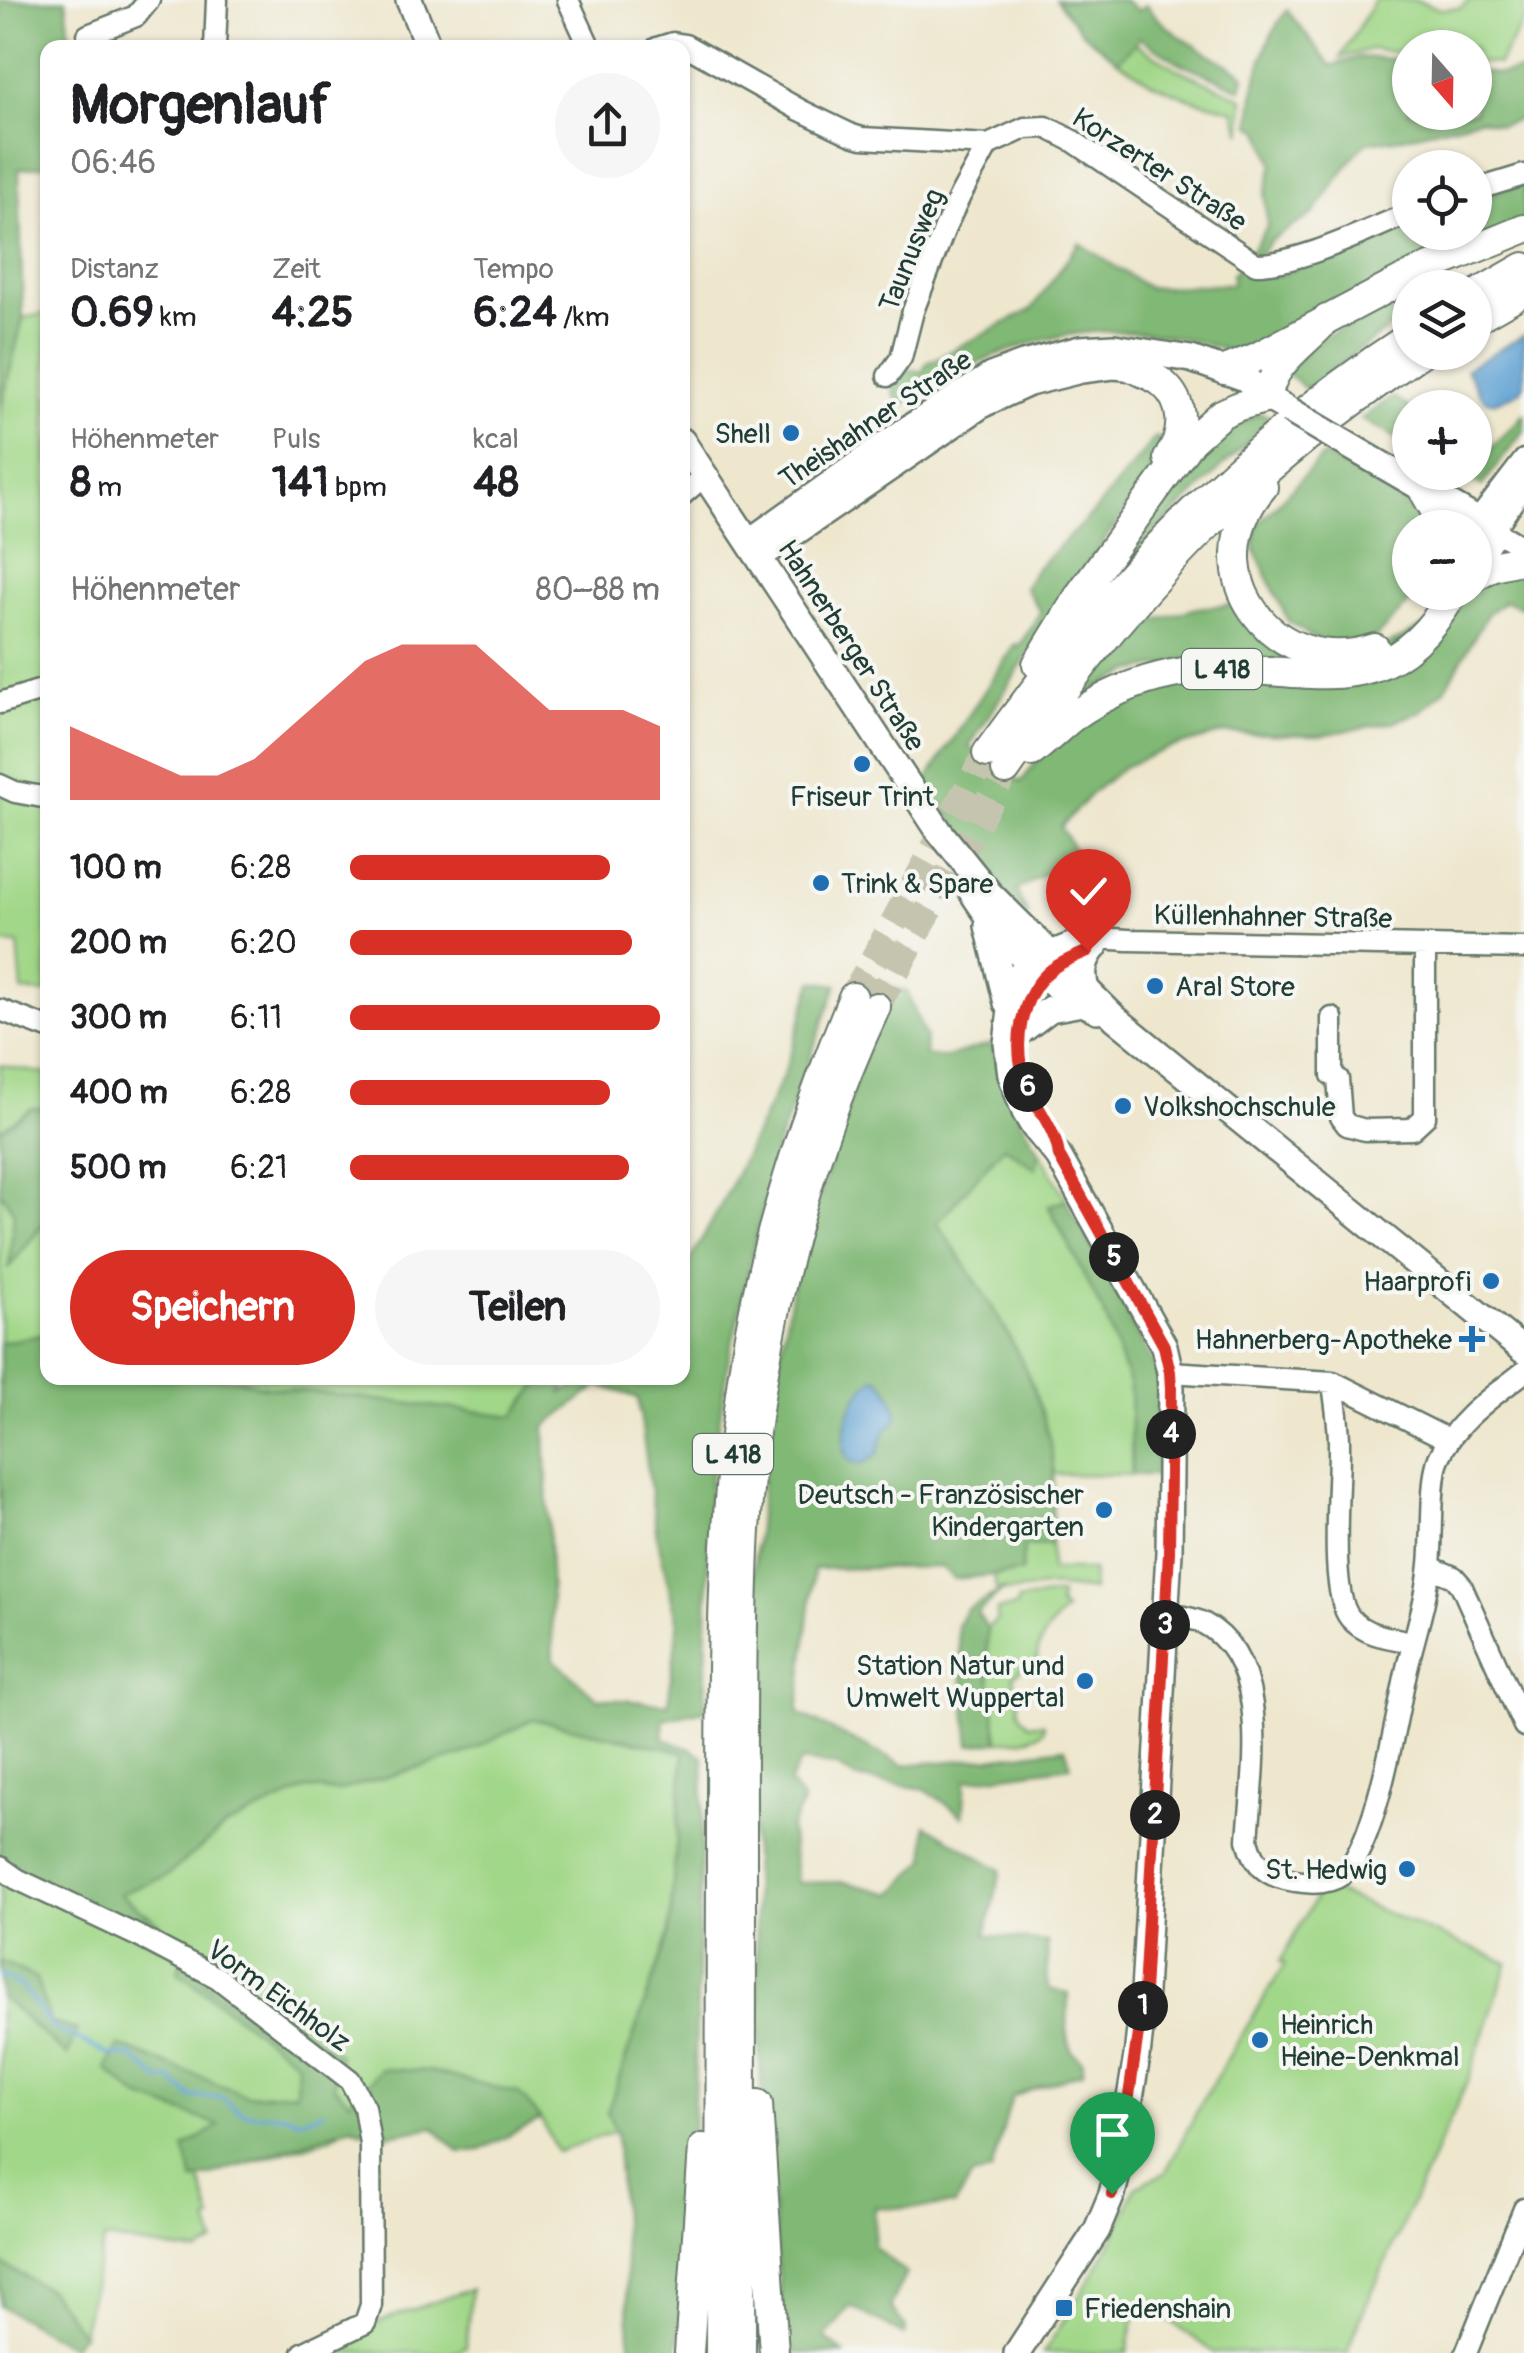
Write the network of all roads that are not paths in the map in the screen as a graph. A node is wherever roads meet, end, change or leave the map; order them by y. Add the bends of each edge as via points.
1 (148, 0) edge
2 (217, 0) edge
3 (409, 0) edge
4 (568, 0) edge
5 (88, 35) dead end
6 (215, 40) edge
7 (426, 40) edge
8 (586, 40) edge
9 (690, 48) edge
10 (988, 145) junction
11 (1524, 175) edge
12 (1492, 185) edge
13 (1392, 221) edge
14 (1524, 230) edge
15 (1524, 267) edge
16 (1492, 285) edge
17 (1524, 291) edge
18 (1492, 309) edge
19 (1327, 319) junction
20 (1392, 348) edge
21 (1131, 367) junction
22 (1224, 370) junction
23 (1398, 370) edge
24 (888, 376) dead end
25 (1278, 404) junction
26 (1303, 440) junction
27 (690, 453) edge
28 (1524, 460) edge
29 (1392, 471) edge
30 (705, 475) junction
31 (850, 482) junction
32 (1159, 484) junction
33 (690, 488) edge
34 (1524, 489) edge
35 (1425, 490) edge
36 (727, 509) junction
37 (1457, 510) edge
38 (1492, 510) edge
39 (1492, 517) edge
40 (796, 520) junction
41 (1492, 531) edge
42 (1524, 548) edge
43 (754, 549) junction
44 (1524, 559) edge
45 (1492, 568) edge
46 (786, 599) junction
47 (1422, 610) edge
48 (1444, 610) edge
49 (40, 690) edge
50 (0, 703) edge
51 (997, 762) junction
52 (0, 785) edge
53 (40, 797) edge
54 (939, 832) junction
55 (981, 907) junction
56 (1102, 942) junction
57 (1425, 946) junction
58 (1524, 948) edge
59 (1049, 966) junction
60 (864, 1002) tunnel mouth
61 (0, 1010) edge
62 (1332, 1018) dead end
63 (1015, 1022) junction
64 (40, 1025) edge
65 (1524, 1351) edge
66 (1170, 1372) junction
67 (1524, 1372) edge
68 (1334, 1382) junction
69 (1449, 1440) junction
70 (1430, 1567) junction
71 (1165, 1614) junction
72 (1413, 1642) junction
73 (1524, 1726) edge
74 (0, 1867) edge
75 (731, 2009) junction
76 (1524, 2209) edge
77 (302, 2353) edge
78 (689, 2353) edge
79 (720, 2353) edge
80 (741, 2353) edge
81 (774, 2353) edge
82 (1017, 2353) edge
83 (1466, 2353) edge

1 - 5 street via 136,16
2 - 6 street
3 - 7 main road
4 - 8 street
9 - 10 street, Korzerter Straße via 852,135
10 - 13 street, Korzerter Straße via 1024,128 1046,127 1256,264 1304,255
10 - 24 street, Taunusweg via 945,228 901,358
11 - 12 street
14 - 19 highway via 1418,272
15 - 16 highway
17 - 18 highway
19 - 22 highway
19 - 25 highway via 1270,382
20 - 51 highway via 1288,426 1164,538 1054,664
21 - 25 main road, Theishahner Straße via 1185,374
21 - 31 main road, Theishahner Straße via 1029,383
21 - 32 highway via 1165,386 1180,414 1180,436
22 - 25 main road, Theishahner Straße
22 - 31 main road, Theishahner Straße via 1114,347 1042,359 976,384
23 - 26 highway, L 418
25 - 29 main road, Theishahner Straße, bridge
25 - 32 highway via 1230,410 1206,426
26 - 47 highway, L 418 via 1255,497 1240,531 1238,574 1265,626 1297,648 1358,654 1392,640
26 - 51 highway, L 418 via 1220,512
27 - 30 main road, Hahnerberger Straße
28 - 38 street
30 - 33 street
30 - 36 main road, Hahnerberger Straße
31 - 40 main road, Theishahner Straße
32 - 51 highway via 1050,640
34 - 39 street
35 - 37 main road, Theishahner Straße
36 - 40 main road
36 - 43 main road, Hahnerberger Straße
40 - 43 main road, Theishahner Straße
40 - 46 main road
41 - 42 street, Theishahner Straße
43 - 46 main road, Hahnerberger Straße
44 - 45 highway
46 - 54 main road, Hahnerberger Straße
48 - 51 highway, L 418 via 1416,643 1374,668 1161,676 1094,704
49 - 50 street
52 - 53 street
54 - 55 main road, Hahnerberger Straße
54 - 59 main road, Hahnerberger Straße
55 - 59 main road, Hahnerberger Straße
55 - 63 main road
56 - 57 street, Küllenhahner Straße
56 - 59 street
56 - 59 street via 1085,974
56 - 59 street, Küllenhahner Straße via 1044,932
57 - 58 street, Küllenhahner Straße
57 - 62 street, Küllenhahner Straße via 1425,1118 1412,1129 1346,1125 1332,1075
59 - 63 main road via 1012,995
59 - 63 main road via 1050,1008
59 - 65 main road
60 - 75 highway, L 418 via 816,1092 783,1190 736,1412 721,1766
61 - 64 street
63 - 66 main road via 1026,1084 1164,1346
66 - 68 street
66 - 71 main road
67 - 69 street
68 - 69 street
68 - 72 street via 1340,1602 1368,1632
69 - 70 street via 1436,1462
70 - 72 street
70 - 73 street via 1461,1585
71 - 72 street via 1200,1621 1218,1633 1244,1671 1255,1720 1252,1855 1274,1876 1304,1882 1337,1878 1354,1859 1375,1808
71 - 82 main road via 1144,1992 1117,2174 1096,2230
74 - 77 street, Vorm Eichholz via 218,1978 350,2080 370,2143 371,2305 366,2323
75 - 78 highway via 706,2095
75 - 79 highway, L 418
75 - 80 highway, L 418
75 - 81 highway via 755,2062
76 - 83 street

